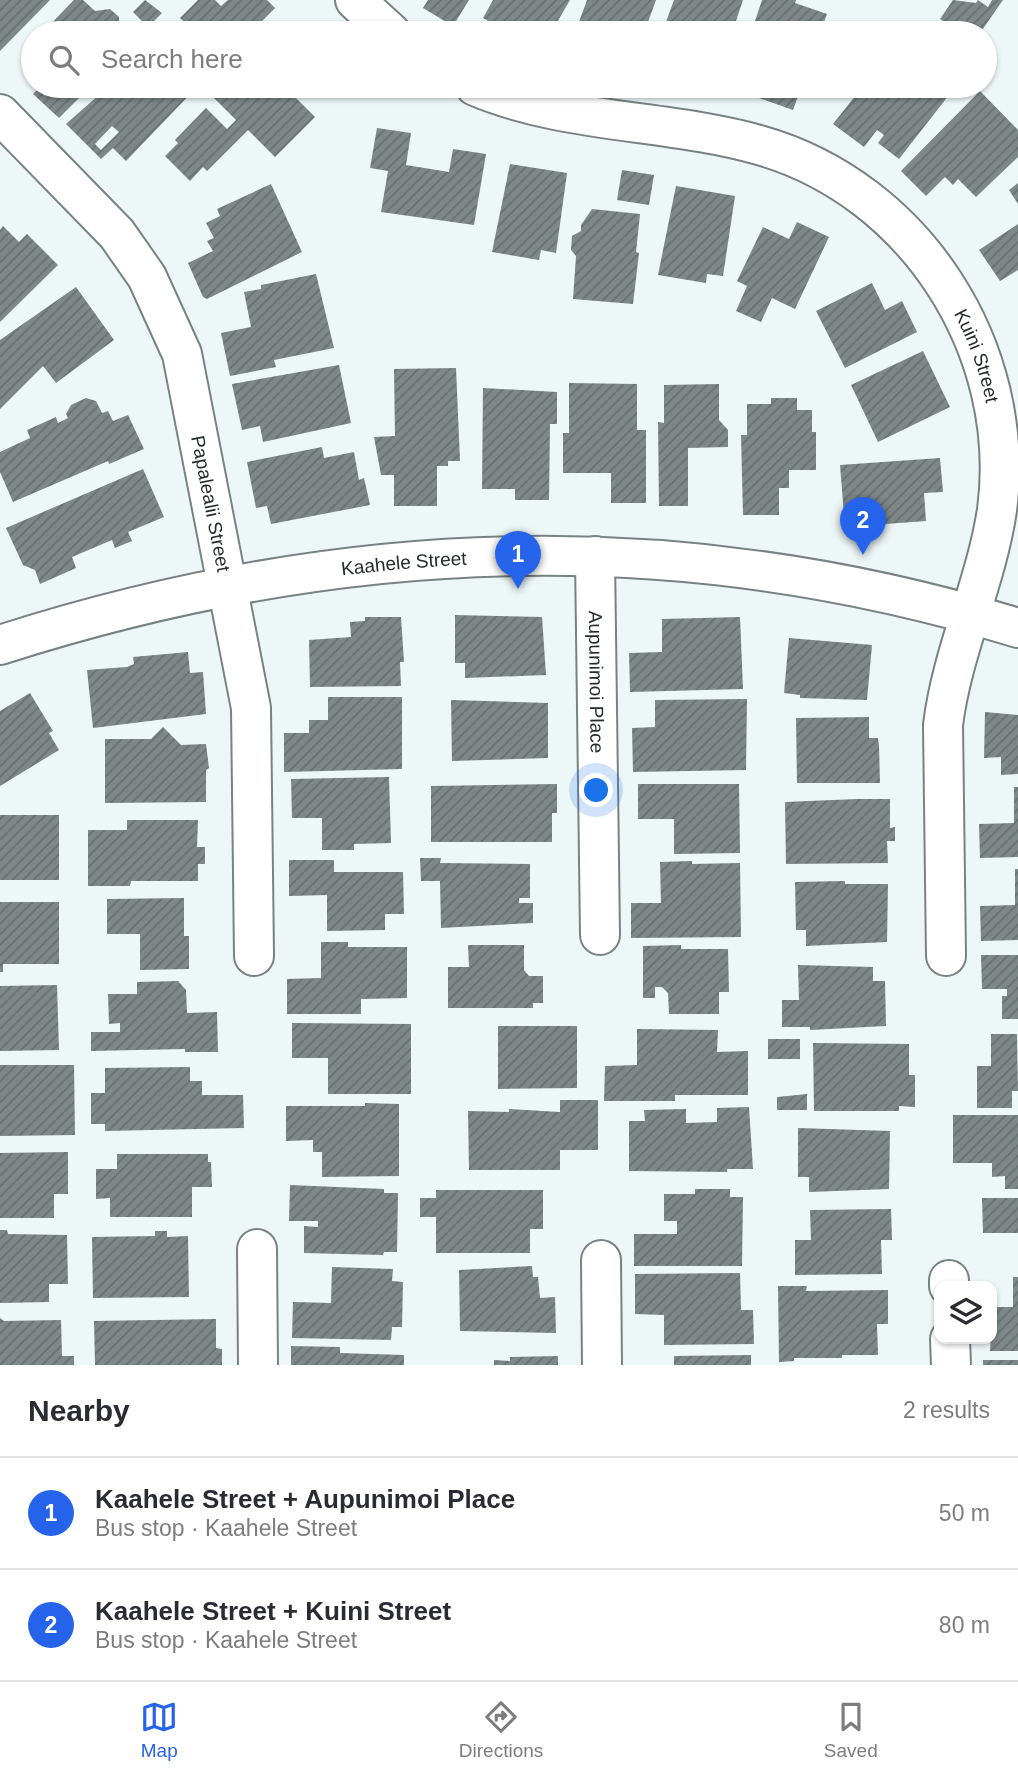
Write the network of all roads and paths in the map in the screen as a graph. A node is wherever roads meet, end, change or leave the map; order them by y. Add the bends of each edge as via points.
1 (355, 0) edge
2 (378, 21) edge
3 (515, 98) edge
4 (0, 114) edge
5 (595, 556) junction
6 (228, 584) junction
7 (971, 614) junction
8 (1018, 628) edge
9 (0, 645) edge
10 (600, 935) dead end
11 (254, 956) dead end
12 (946, 956) dead end
13 (257, 1249) dead end
14 (601, 1260) dead end
15 (950, 1344) edge
16 (258, 1365) edge
17 (602, 1365) edge
18 (951, 1365) edge

1 - 2 street
3 - 7 street, Kuini Street via 758,145 848,185 899,225 956,298 978,347 994,402 997,509
4 - 6 street, Papalealii Street via 117,234 159,299 188,377
5 - 6 street, Kaahele Street via 410,560
5 - 7 street, Kaahele Street via 804,577
5 - 10 street, Aupunimoi Place
6 - 9 street, Kaahele Street via 133,605
6 - 11 street, Papalealii Street via 251,708
7 - 8 street, Kaahele Street
7 - 12 street, Kuini Street via 943,725
13 - 16 street
14 - 17 street
15 - 18 street

